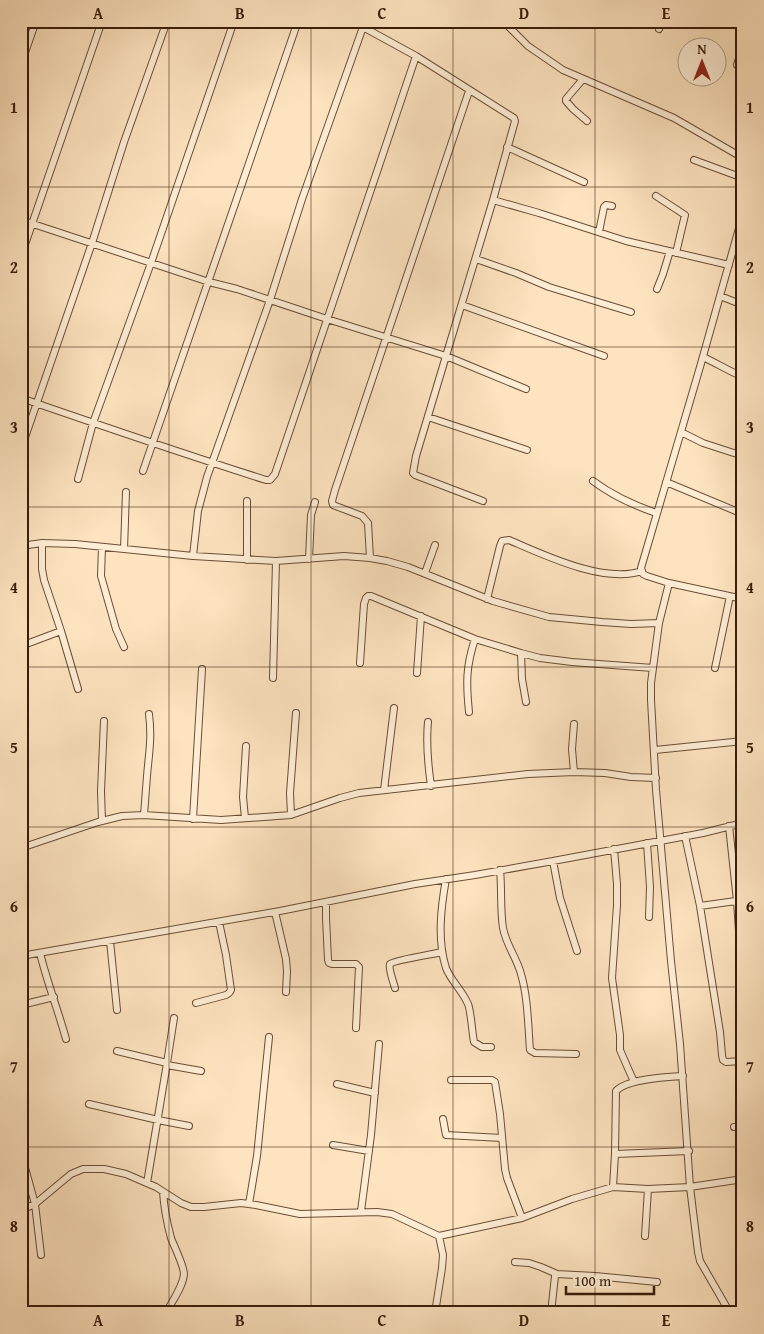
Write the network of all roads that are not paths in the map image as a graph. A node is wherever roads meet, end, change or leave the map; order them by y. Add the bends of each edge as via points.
1 (36, 21) edge
2 (102, 21) edge
3 (166, 21) edge
4 (234, 21) edge
5 (298, 21) edge
6 (352, 21) edge
7 (503, 21) edge
8 (662, 21) edge
9 (364, 25) edge
10 (658, 29) dead end
11 (743, 45) edge
12 (416, 56) junction
13 (21, 64) edge
14 (737, 65) dead end
15 (583, 79) junction
16 (469, 91) junction
17 (587, 121) dead end
18 (507, 147) junction
19 (743, 158) edge
20 (694, 160) dead end
21 (743, 178) edge
22 (584, 182) dead end
23 (656, 196) dead end
24 (493, 200) junction
25 (612, 206) dead end
26 (742, 219) edge
27 (21, 220) edge
28 (32, 224) junction
29 (599, 232) junction
30 (92, 243) junction
31 (673, 252) junction
32 (21, 256) edge
33 (476, 259) junction
34 (151, 263) junction
35 (729, 265) junction
36 (209, 282) junction
37 (657, 289) dead end
38 (720, 296) junction
39 (270, 300) junction
40 (462, 305) junction
41 (743, 305) edge
42 (631, 312) dead end
43 (327, 319) junction
44 (386, 338) junction
45 (446, 356) junction
46 (604, 356) dead end
47 (703, 357) junction
48 (743, 377) edge
49 (526, 388) dead end
50 (21, 398) edge
51 (36, 403) junction
52 (428, 417) junction
53 (92, 423) junction
54 (681, 432) junction
55 (154, 443) junction
56 (21, 449) edge
57 (527, 450) dead end
58 (743, 456) edge
59 (213, 463) junction
60 (143, 471) dead end
61 (78, 479) dead end
62 (593, 481) dead end
63 (666, 482) junction
64 (126, 492) dead end
65 (247, 501) dead end
66 (483, 501) dead end
67 (315, 502) dead end
68 (656, 513) junction
69 (743, 514) edge
70 (42, 543) junction
71 (435, 545) dead end
72 (21, 546) edge
73 (102, 547) junction
74 (124, 549) junction
75 (193, 556) junction
76 (370, 558) junction
77 (309, 559) junction
78 (247, 560) junction
79 (276, 561) junction
80 (642, 571) junction
81 (425, 573) junction
82 (669, 583) junction
83 (730, 596) junction
84 (487, 599) junction
85 (743, 599) edge
86 (421, 616) junction
87 (659, 623) junction
88 (62, 631) junction
89 (475, 638) junction
90 (21, 646) edge
91 (124, 647) dead end
92 (521, 653) junction
93 (360, 663) dead end
94 (653, 668) junction
95 (715, 668) dead end
96 (202, 669) dead end
97 (418, 673) dead end
98 (274, 678) dead end
99 (78, 689) dead end
100 (526, 702) dead end
101 (394, 708) dead end
102 (469, 712) dead end
103 (296, 713) dead end
104 (149, 714) dead end
105 (104, 720) dead end
106 (428, 722) dead end
107 (574, 724) dead end
108 (743, 741) edge
109 (246, 746) dead end
110 (655, 750) junction
111 (574, 772) junction
112 (656, 778) junction
113 (432, 786) junction
114 (384, 790) junction
115 (144, 815) junction
116 (291, 815) junction
117 (245, 818) junction
118 (193, 819) junction
119 (102, 822) junction
120 (743, 823) edge
121 (729, 826) junction
122 (685, 836) junction
123 (662, 840) junction
124 (647, 843) junction
125 (21, 848) edge
126 (614, 849) junction
127 (553, 861) junction
128 (500, 870) junction
129 (446, 879) junction
130 (740, 901) edge
131 (326, 902) junction
132 (700, 906) junction
133 (275, 912) junction
134 (649, 917) dead end
135 (218, 922) junction
136 (110, 941) junction
137 (740, 946) dead end
138 (577, 951) dead end
139 (442, 952) junction
140 (40, 953) junction
141 (21, 956) edge
142 (395, 988) dead end
143 (286, 992) dead end
144 (54, 997) junction
145 (196, 1003) dead end
146 (21, 1005) edge
147 (117, 1010) dead end
148 (174, 1018) dead end
149 (356, 1028) dead end
150 (269, 1038) dead end
151 (66, 1039) dead end
152 (379, 1044) dead end
153 (491, 1047) dead end
154 (118, 1051) dead end
155 (576, 1054) dead end
156 (743, 1061) edge
157 (167, 1064) junction
158 (201, 1071) dead end
159 (683, 1076) junction
160 (451, 1080) dead end
161 (634, 1082) junction
162 (337, 1084) dead end
163 (375, 1093) junction
164 (89, 1104) dead end
165 (443, 1119) dead end
166 (158, 1120) junction
167 (189, 1126) dead end
168 (734, 1126) dead end
169 (743, 1126) edge
170 (502, 1138) junction
171 (333, 1145) dead end
172 (369, 1150) junction
173 (688, 1151) junction
174 (21, 1153) edge
175 (615, 1154) junction
176 (743, 1179) edge
177 (147, 1183) junction
178 (613, 1187) junction
179 (690, 1188) junction
180 (648, 1189) junction
181 (163, 1192) junction
182 (34, 1204) junction
183 (249, 1204) junction
184 (21, 1210) edge
185 (361, 1212) junction
186 (522, 1218) junction
187 (439, 1236) junction
188 (645, 1236) dead end
189 (41, 1255) dead end
190 (514, 1262) dead end
191 (557, 1274) junction
192 (657, 1282) dead end
193 (166, 1313) edge
194 (435, 1313) edge
195 (551, 1313) edge
196 (730, 1313) edge

1 - 13 street
2 - 28 street
3 - 30 street
4 - 34 street
5 - 36 street
6 - 9 street
7 - 15 street via 543,57
8 - 10 street
9 - 12 street
9 - 39 street
11 - 14 street
12 - 16 street
12 - 43 street
15 - 17 street via 566,101
15 - 19 street via 674,118
16 - 18 street via 514,119
16 - 44 street
18 - 22 street
18 - 24 street
20 - 21 street
23 - 31 street via 685,215
24 - 29 street
24 - 33 street
25 - 29 street via 604,207
26 - 35 street
27 - 28 street
28 - 30 street
28 - 32 street
29 - 31 street
30 - 34 street
30 - 51 street
31 - 35 street
31 - 37 street
33 - 40 street
33 - 42 street via 549,287
34 - 36 street
34 - 53 street
35 - 38 street
36 - 39 street
36 - 55 street
38 - 41 street
38 - 47 street
39 - 43 street
39 - 59 street
40 - 45 street
40 - 46 street
43 - 44 street
43 - 59 street via 275,474 266,480
44 - 45 street
44 - 76 street via 332,501 334,505 362,516 368,523
45 - 49 street
45 - 52 street
47 - 48 street
47 - 54 street
50 - 51 street
51 - 53 street
51 - 56 street
52 - 57 street
52 - 66 street via 413,472
53 - 55 street
53 - 61 street
54 - 58 street via 703,444
54 - 63 street
55 - 59 street
55 - 60 street
59 - 75 street via 198,510
62 - 68 street via 625,501
63 - 68 street
63 - 69 street
64 - 74 street
65 - 78 street
67 - 77 street via 311,515
68 - 80 street via 641,564
70 - 72 street
70 - 73 street
70 - 88 street via 44,580
71 - 81 street
73 - 74 street
73 - 91 street via 101,576
74 - 75 street
75 - 78 street
76 - 77 street
76 - 81 street
77 - 79 street
78 - 79 street
79 - 98 street
80 - 82 street via 646,576
80 - 84 street via 608,574 550,558 505,540 500,546
81 - 84 street
82 - 83 street
82 - 87 street
83 - 85 street
83 - 95 street
84 - 87 street via 549,617 631,624
86 - 89 street
86 - 93 street via 368,596 364,604
86 - 97 street
87 - 94 street
88 - 90 street
88 - 99 street
89 - 92 street
89 - 102 street via 467,672
92 - 94 street via 572,662
92 - 100 street
94 - 110 street
96 - 118 street
101 - 114 street
103 - 116 street
104 - 115 street via 151,747
105 - 119 street
106 - 113 street via 428,764
107 - 111 street
108 - 110 street
109 - 117 street
110 - 112 street
111 - 112 street
111 - 113 street via 528,774
112 - 123 street
113 - 114 street
114 - 116 street via 340,798
115 - 118 street
115 - 119 street via 122,816
116 - 117 street
117 - 118 street
119 - 125 street
120 - 121 street
121 - 122 street
121 - 130 street
122 - 123 street
122 - 132 street
123 - 124 street
123 - 159 street
124 - 126 street
124 - 134 street
126 - 127 street
126 - 161 street via 617,905 612,978 620,1050
127 - 128 street
127 - 138 street via 560,898
128 - 129 street
128 - 155 street via 503,928 522,976 531,1052
129 - 131 street
129 - 139 street
130 - 132 street
130 - 137 street
131 - 133 street
131 - 149 street via 329,963 359,966
132 - 156 street via 723,1060
133 - 135 street
133 - 143 street via 283,942
135 - 136 street
135 - 145 street via 231,990 226,995
136 - 140 street
136 - 147 street
139 - 142 street via 392,963 390,969
139 - 153 street via 451,980 469,1006 474,1042 482,1047
140 - 141 street
140 - 144 street
144 - 146 street
144 - 151 street
148 - 157 street
150 - 183 street
152 - 163 street
154 - 157 street
157 - 158 street
157 - 166 street
159 - 161 street
159 - 173 street
160 - 170 street via 496,1082
161 - 175 street via 616,1091
162 - 163 street
163 - 172 street
164 - 166 street
165 - 170 street via 448,1136
166 - 167 street
166 - 177 street
168 - 169 street
170 - 186 street via 507,1178
171 - 172 street
172 - 185 street
173 - 175 street
173 - 179 street
174 - 182 street
175 - 178 street
176 - 179 street
177 - 181 street
177 - 182 street via 104,1169 83,1169 71,1174
178 - 180 street
178 - 186 street
179 - 180 street
179 - 196 street via 700,1261
180 - 188 street
181 - 183 street via 191,1207
181 - 193 street via 170,1234 184,1270 182,1283
182 - 184 street
182 - 189 street
183 - 185 street via 300,1214
185 - 187 street via 392,1214
186 - 187 street
187 - 194 street via 442,1268
190 - 191 street via 529,1263
191 - 192 street
191 - 195 street

